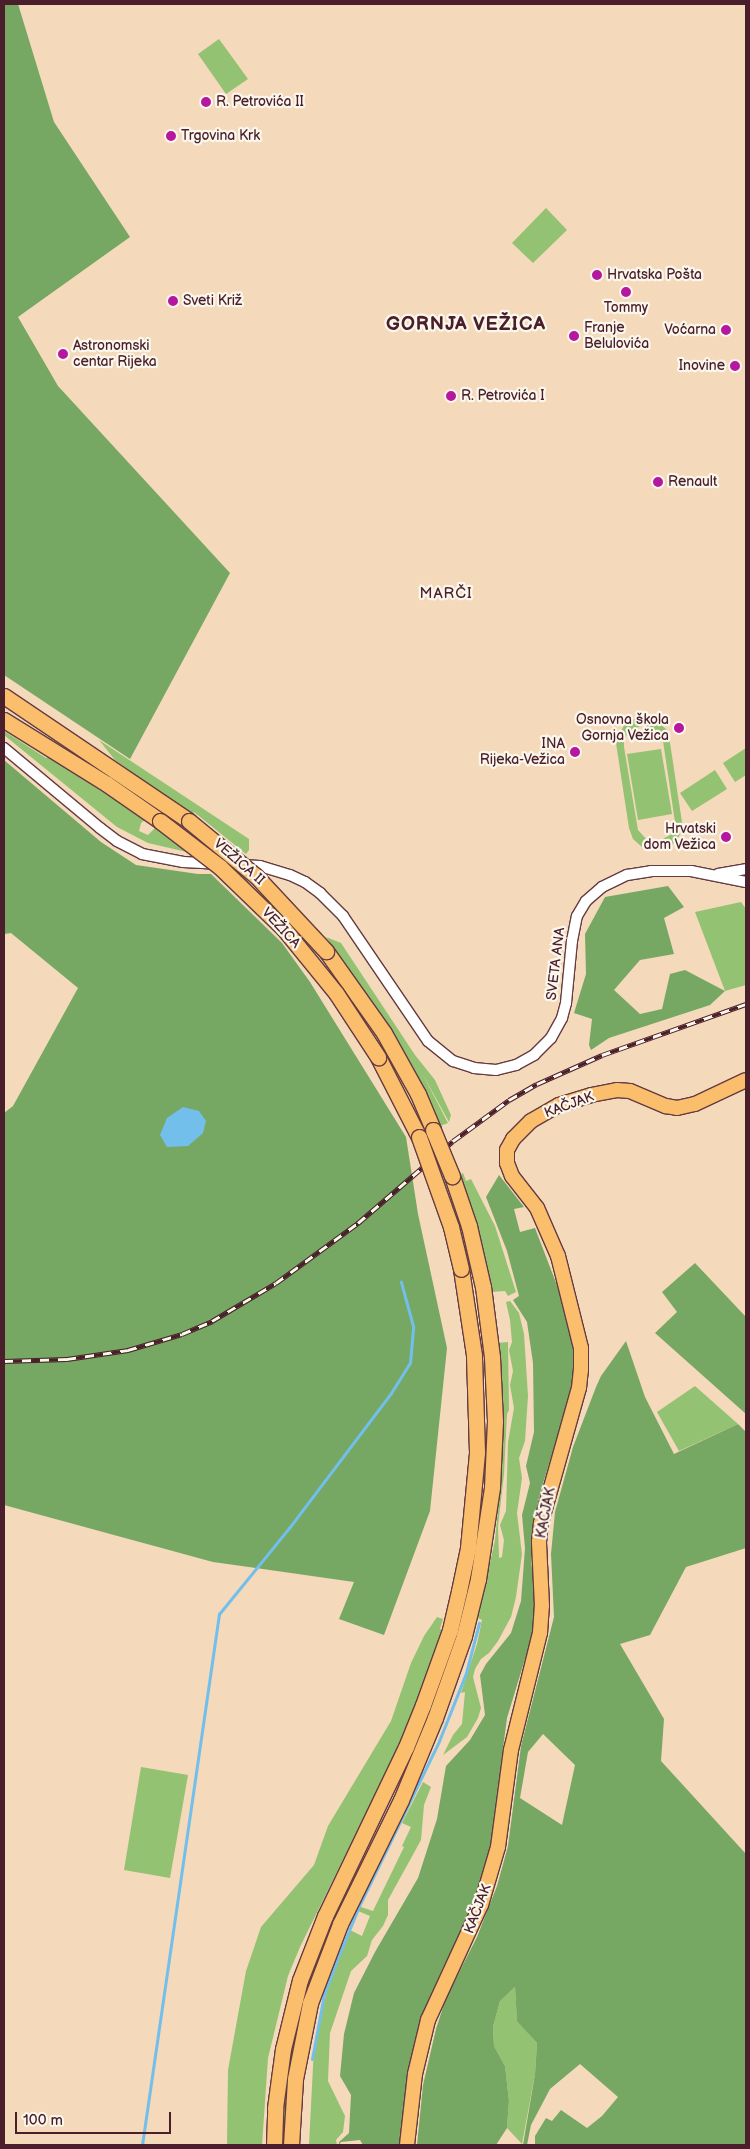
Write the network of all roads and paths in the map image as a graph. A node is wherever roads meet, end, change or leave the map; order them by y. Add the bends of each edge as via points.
1 (4, 696) edge
2 (4, 720) edge
3 (4, 748) edge
4 (746, 869) edge
5 (713, 874) junction
6 (746, 882) edge
7 (746, 1080) edge
8 (312, 1946) junction
9 (302, 2036) junction
10 (266, 2145) edge
11 (274, 2145) edge
12 (291, 2145) edge
13 (300, 2145) edge
14 (407, 2145) edge

1 - 9 highway, VEŽICA II, bridge via 189,821 256,876 326,951 384,1033 418,1094 469,1226 483,1287 492,1357 495,1421 492,1487 478,1579 464,1636 435,1718 401,1800 340,1924 310,2004
2 - 8 highway, VEŽICA, bridge via 160,821 220,867 284,929 336,993 378,1057 419,1137 451,1226 474,1355 477,1452 468,1548 447,1639 420,1713
3 - 5 street, SVETA ANA via 100,828 136,851 183,862 260,866 305,882 343,916 420,1030 438,1051 461,1065 496,1070 522,1062 543,1048 551,1038 562,1018 577,916 594,893 624,876 665,871
4 - 5 street
5 - 6 street
7 - 14 main road, KAČJAK via 695,1104 677,1108 630,1091 591,1095 559,1105 531,1121 513,1138 507,1150 506,1163 512,1176 536,1208 558,1256 581,1348 581,1370 579,1388 542,1523 540,1634 511,1750 498,1847 481,1905 428,2020 415,2074
8 - 10 highway via 292,1979 273,2050 266,2105
8 - 11 highway via 283,2049
9 - 12 highway via 295,2079
9 - 13 highway

